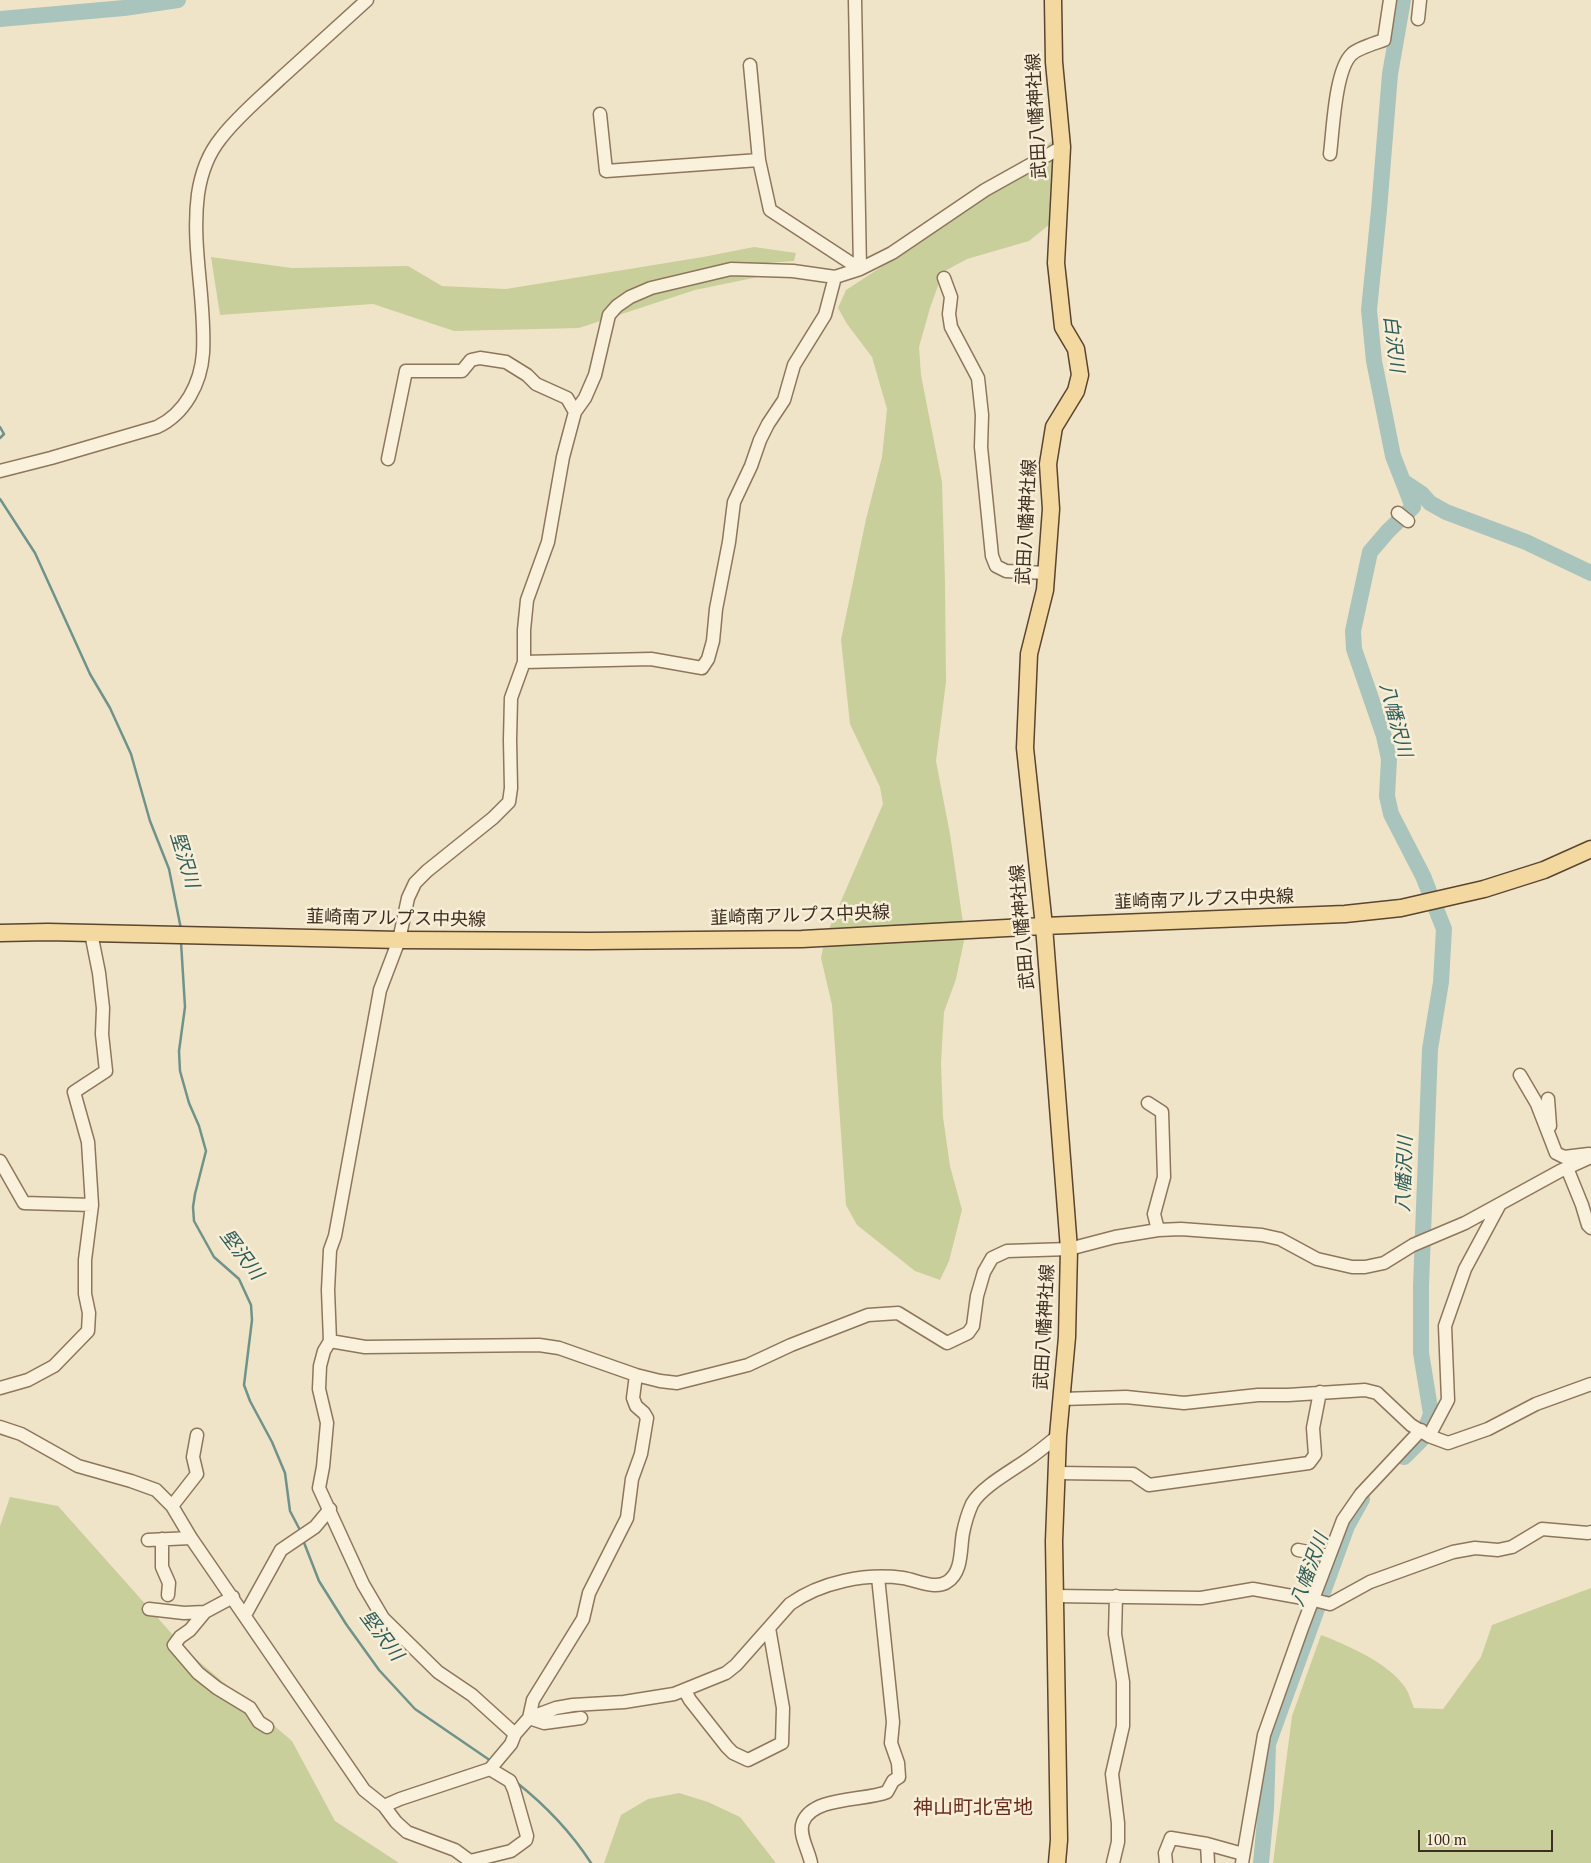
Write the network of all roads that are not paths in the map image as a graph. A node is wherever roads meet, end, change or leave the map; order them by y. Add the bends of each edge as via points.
1 (367, 0) edge
2 (856, 0) edge
3 (1053, 0) edge
4 (1390, 0) edge
5 (1420, 0) edge
6 (1418, 19) dead end
7 (750, 64) dead end
8 (600, 114) dead end
9 (1062, 147) junction
10 (1330, 154) dead end
11 (759, 160) junction
12 (860, 270) junction
13 (835, 277) junction
14 (944, 278) dead end
15 (575, 412) junction
16 (388, 459) dead end
17 (0, 471) edge
18 (1046, 572) junction
19 (524, 662) junction
20 (1591, 849) edge
21 (1044, 926) junction
22 (0, 933) edge
23 (91, 933) junction
24 (399, 940) junction
25 (1520, 1074) dead end
26 (1548, 1099) dead end
27 (1148, 1103) dead end
28 (1551, 1141) junction
29 (1591, 1156) edge
30 (0, 1161) edge
31 (1567, 1168) junction
32 (1500, 1204) junction
33 (92, 1205) junction
34 (1591, 1228) edge
35 (1158, 1230) junction
36 (1069, 1249) junction
37 (330, 1341) junction
38 (636, 1375) junction
39 (1591, 1384) edge
40 (0, 1387) edge
41 (1320, 1392) junction
42 (1062, 1399) junction
43 (0, 1426) edge
44 (1425, 1433) junction
45 (197, 1435) dead end
46 (1058, 1436) junction
47 (1057, 1473) junction
48 (172, 1506) junction
49 (330, 1509) junction
50 (1591, 1532) edge
51 (191, 1538) junction
52 (1298, 1550) dead end
53 (1329, 1556) junction
54 (878, 1577) junction
55 (168, 1595) dead end
56 (1054, 1596) junction
57 (1116, 1596) junction
58 (233, 1598) junction
59 (1318, 1601) junction
60 (149, 1609) dead end
61 (205, 1612) junction
62 (244, 1615) junction
63 (768, 1628) junction
64 (685, 1691) junction
65 (529, 1718) junction
66 (581, 1718) dead end
67 (267, 1727) dead end
68 (513, 1739) junction
69 (490, 1770) junction
70 (384, 1806) junction
71 (1206, 1844) junction
72 (1242, 1859) edge
73 (811, 1863) edge
74 (1057, 1863) edge
75 (1113, 1863) edge
76 (1166, 1863) edge
77 (1208, 1863) edge

1 - 17 street via 248,108 221,138 207,163 198,195 197,227 203,355 197,380 186,402 158,427
2 - 12 street
3 - 9 main road, 武田八幡神社線 via 1054,62
4 - 10 street via 1384,40 1352,54 1344,68
5 - 6 street
7 - 11 street
8 - 11 street via 606,171
9 - 12 street via 985,190 892,253
9 - 18 main road, 武田八幡神社線 via 1056,263 1063,327 1076,349 1080,375 1076,391 1054,427 1048,464 1050,509
11 - 12 street via 770,210
12 - 13 street
13 - 15 street via 794,271 730,269 652,288 630,297 609,315 595,375
13 - 19 street via 825,314 794,365 784,400 760,440 734,502 713,642 702,668 651,659
14 - 18 street via 951,297 951,327 978,378 982,416 980,447 992,556 996,566 1006,571
15 - 16 street via 567,398 536,384 506,362 480,358 471,360 462,371 406,372
15 - 19 street via 548,542 527,600
18 - 21 main road, 武田八幡神社線 via 1045,590 1029,654 1025,748
19 - 24 street via 512,698 509,802 415,883 408,898
20 - 21 main road, 韮崎南アルプス中央線 via 1544,870 1484,889 1401,908 1344,914
21 - 24 main road, 韮崎南アルプス中央線 via 802,939
21 - 36 main road, 武田八幡神社線
22 - 23 main road, 韮崎南アルプス中央線
23 - 24 main road, 韮崎南アルプス中央線
23 - 33 street via 103,1008 106,1071 74,1092 88,1142
24 - 37 street via 380,990 330,1250
25 - 28 street via 1537,1104
26 - 28 street
27 - 35 street via 1162,1112 1164,1123 1164,1177 1154,1214
28 - 29 street via 1556,1153 1564,1157
29 - 31 street
30 - 33 street via 24,1203
31 - 32 street
31 - 34 street
32 - 35 street via 1413,1245 1384,1263 1365,1267 1317,1260 1280,1239 1181,1229
32 - 44 street via 1465,1270 1445,1326 1448,1400
33 - 40 street via 85,1260 88,1331 54,1366 28,1380
35 - 36 street
36 - 38 street via 1007,1251 992,1258 977,1296 973,1326 968,1333 947,1343 898,1313 868,1315 748,1365 677,1382
36 - 42 main road, 武田八幡神社線
37 - 38 street via 365,1346 539,1345 559,1348
37 - 49 street via 320,1366 319,1389 327,1424 319,1488
38 - 65 street via 633,1398 647,1418 641,1454 632,1479 627,1518 588,1593 583,1618 533,1700
39 - 44 street via 1448,1443
41 - 42 street via 1258,1394 1184,1403 1126,1397
41 - 44 street via 1365,1390 1377,1393
41 - 47 street via 1313,1428 1315,1455 1309,1463 1149,1485 1133,1474
42 - 46 main road, 武田八幡神社線
43 - 48 street via 78,1466 156,1490
44 - 53 street via 1361,1494 1343,1520
45 - 48 street via 193,1457 197,1474
46 - 47 main road, 武田八幡神社線
46 - 54 street via 988,1487 973,1502 965,1526 958,1570 948,1582 936,1585
47 - 56 main road, 武田八幡神社線
48 - 51 street
49 - 62 street via 315,1527 281,1550
49 - 68 street via 363,1584 383,1618 438,1672 472,1695
50 - 59 street via 1542,1529 1512,1547 1453,1552 1370,1582 1330,1604
51 - 55 street via 156,1546 169,1583
51 - 58 street
52 - 53 street
53 - 59 street
54 - 63 street via 828,1584 814,1590 790,1604
54 - 73 street via 892,1708 891,1744 899,1777 888,1792 878,1796 836,1800 812,1811 803,1822
56 - 57 street
56 - 74 main road, 武田八幡神社線
57 - 59 street via 1201,1598 1253,1589
57 - 75 street via 1115,1634 1123,1682 1123,1726 1112,1774 1118,1833
58 - 61 street
58 - 62 street
59 - 72 street via 1264,1735
60 - 61 street
61 - 67 street via 174,1645 198,1673 250,1708 259,1722
62 - 70 street via 364,1790
63 - 64 street via 726,1673
63 - 64 street via 783,1708 782,1742 748,1760 733,1753
64 - 65 street via 624,1702 556,1708
65 - 66 street via 544,1723
65 - 68 street
68 - 69 street
69 - 70 street
69 - 70 street via 510,1781 526,1832 526,1840 511,1851 470,1861 455,1850 407,1832
71 - 72 street
71 - 76 street via 1171,1838 1165,1853
71 - 77 street

